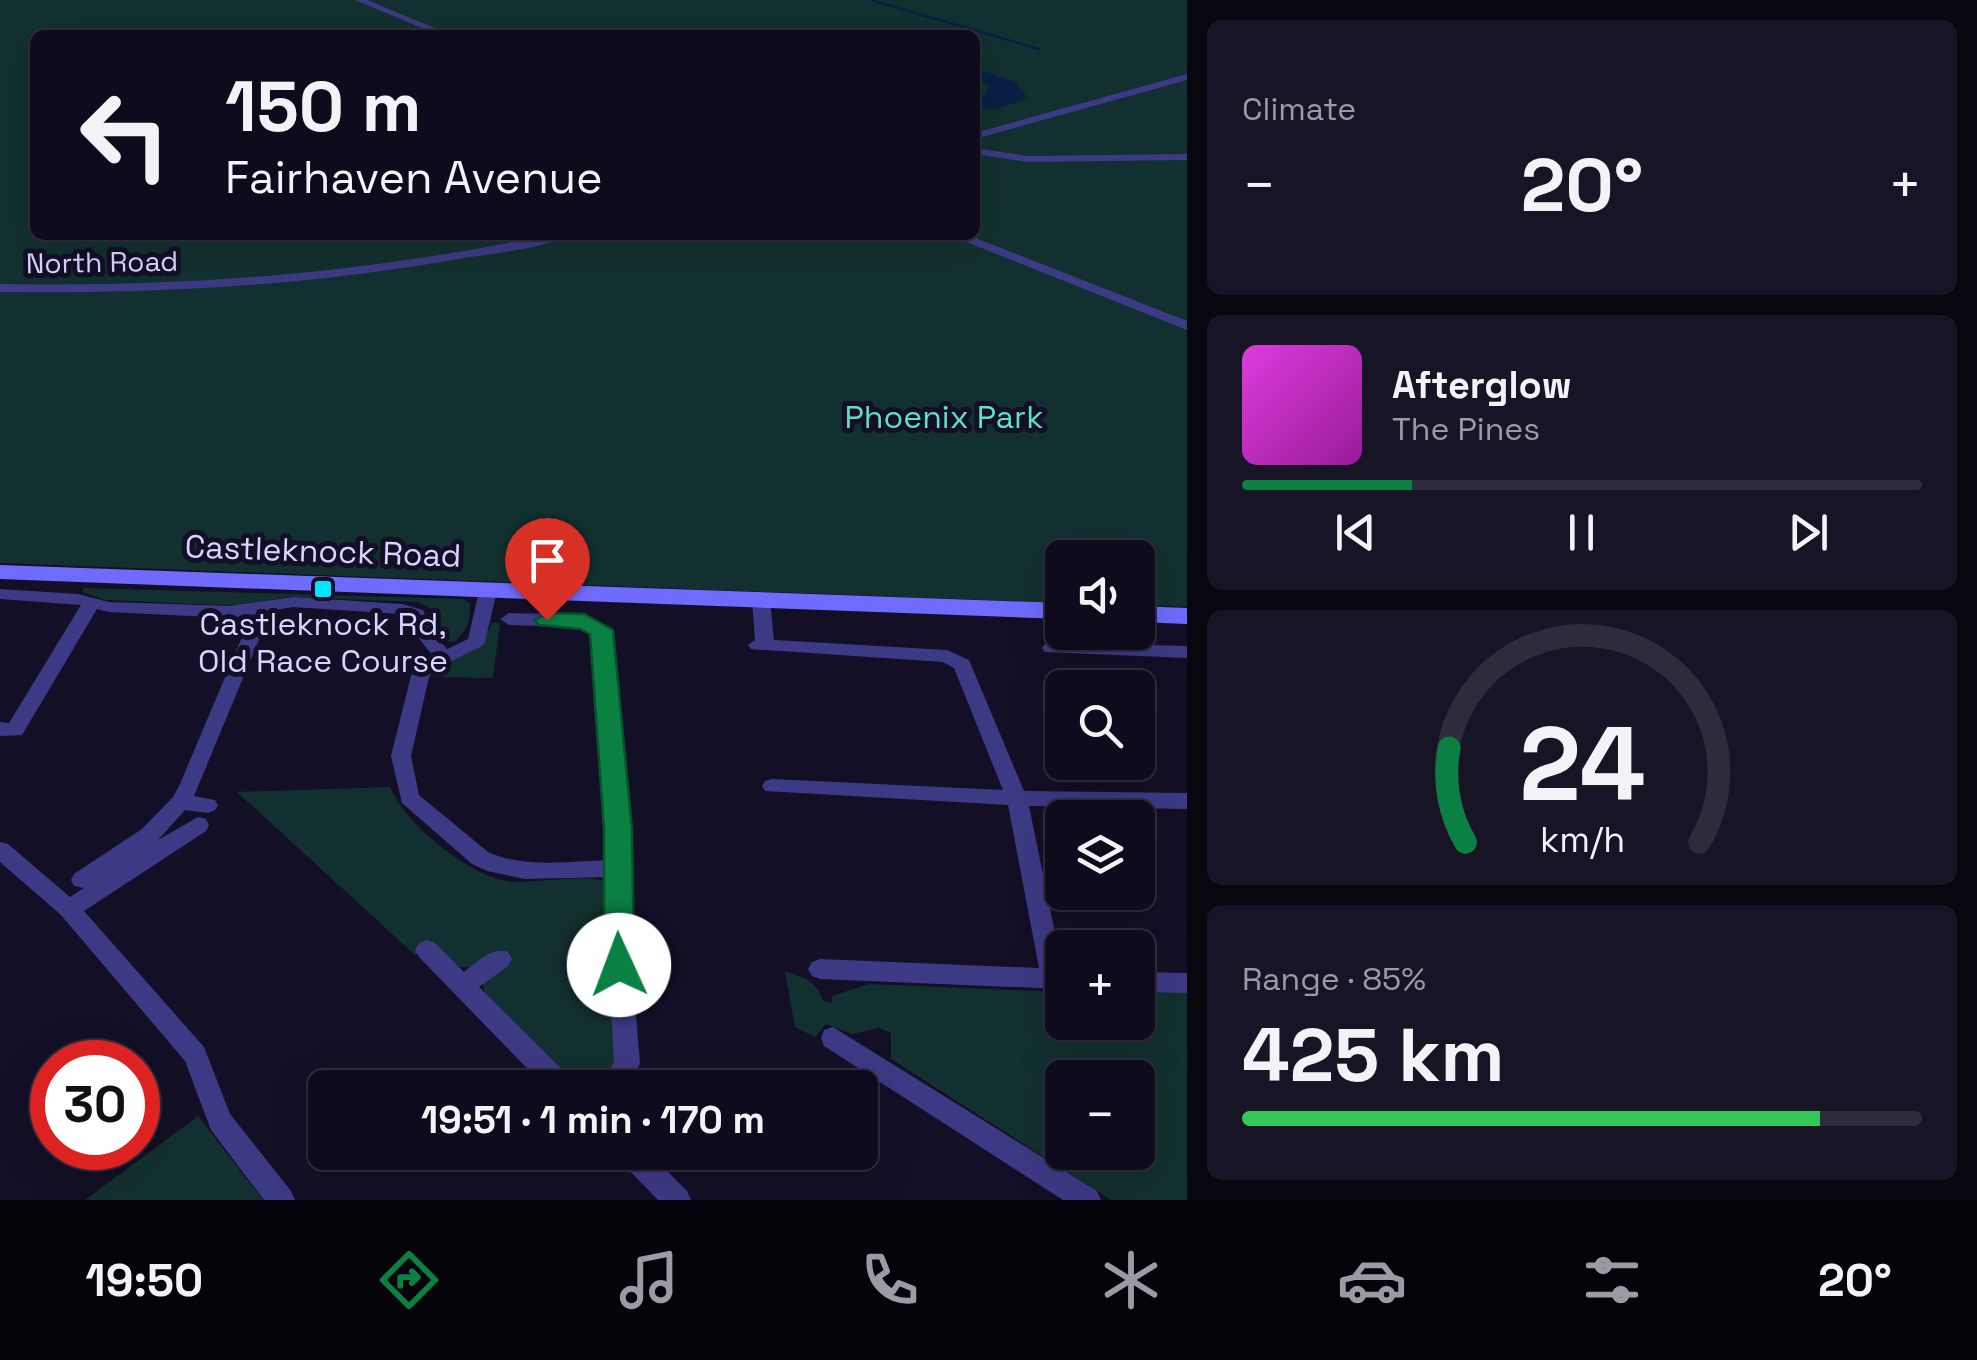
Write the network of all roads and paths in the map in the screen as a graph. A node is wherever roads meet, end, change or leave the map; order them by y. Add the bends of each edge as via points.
1 (358, 0) edge
2 (435, 30) edge
3 (1187, 77) edge
4 (980, 135) edge
5 (980, 152) edge
6 (1187, 157) edge
7 (537, 240) edge
8 (969, 240) edge
9 (0, 288) edge
10 (1187, 326) edge
11 (0, 572) edge
12 (488, 591) junction
13 (0, 594) edge
14 (762, 600) junction
15 (92, 604) junction
16 (256, 609) junction
17 (1045, 610) edge
18 (1155, 615) edge
19 (1187, 616) edge
20 (509, 619) dead end
21 (1119, 650) edge
22 (1187, 652) edge
23 (444, 657) junction
24 (0, 729) edge
25 (772, 786) dead end
26 (1017, 798) junction
27 (1187, 801) edge
28 (180, 802) junction
29 (0, 850) edge
30 (620, 868) junction
31 (82, 880) dead end
32 (69, 909) junction
33 (1047, 930) edge
34 (427, 950) dead end
35 (500, 959) dead end
36 (820, 968) dead end
37 (1045, 978) edge
38 (1155, 982) edge
39 (1187, 983) edge
40 (462, 986) junction
41 (832, 1038) dead end
42 (546, 1070) edge
43 (624, 1070) edge
44 (648, 1170) edge
45 (282, 1200) edge
46 (677, 1200) edge
47 (1087, 1200) edge

1 - 2 street
3 - 4 street
5 - 6 street via 1028,159
7 - 9 street, North Road via 419,264 287,280
8 - 10 street
11 - 12 main road, Castleknock Road
12 - 14 main road, Castleknock Road
12 - 23 street via 476,642
13 - 15 street
14 - 17 main road, Castleknock Road
14 - 26 street via 761,645 956,659
15 - 16 street
15 - 24 street via 15,730
16 - 23 street via 293,602 411,610
16 - 28 street via 256,624
18 - 19 main road
20 - 30 street via 584,622 602,630
21 - 22 street
23 - 30 street via 429,665 417,686 401,756 410,798 495,865
25 - 26 street
26 - 27 street
26 - 33 street
28 - 31 street via 150,835
28 - 32 street via 203,815
29 - 32 street
30 - 43 street
32 - 45 street via 195,1055 220,1120
34 - 40 street
35 - 40 street
36 - 37 street
38 - 39 street
40 - 42 street
41 - 47 street
44 - 46 street

